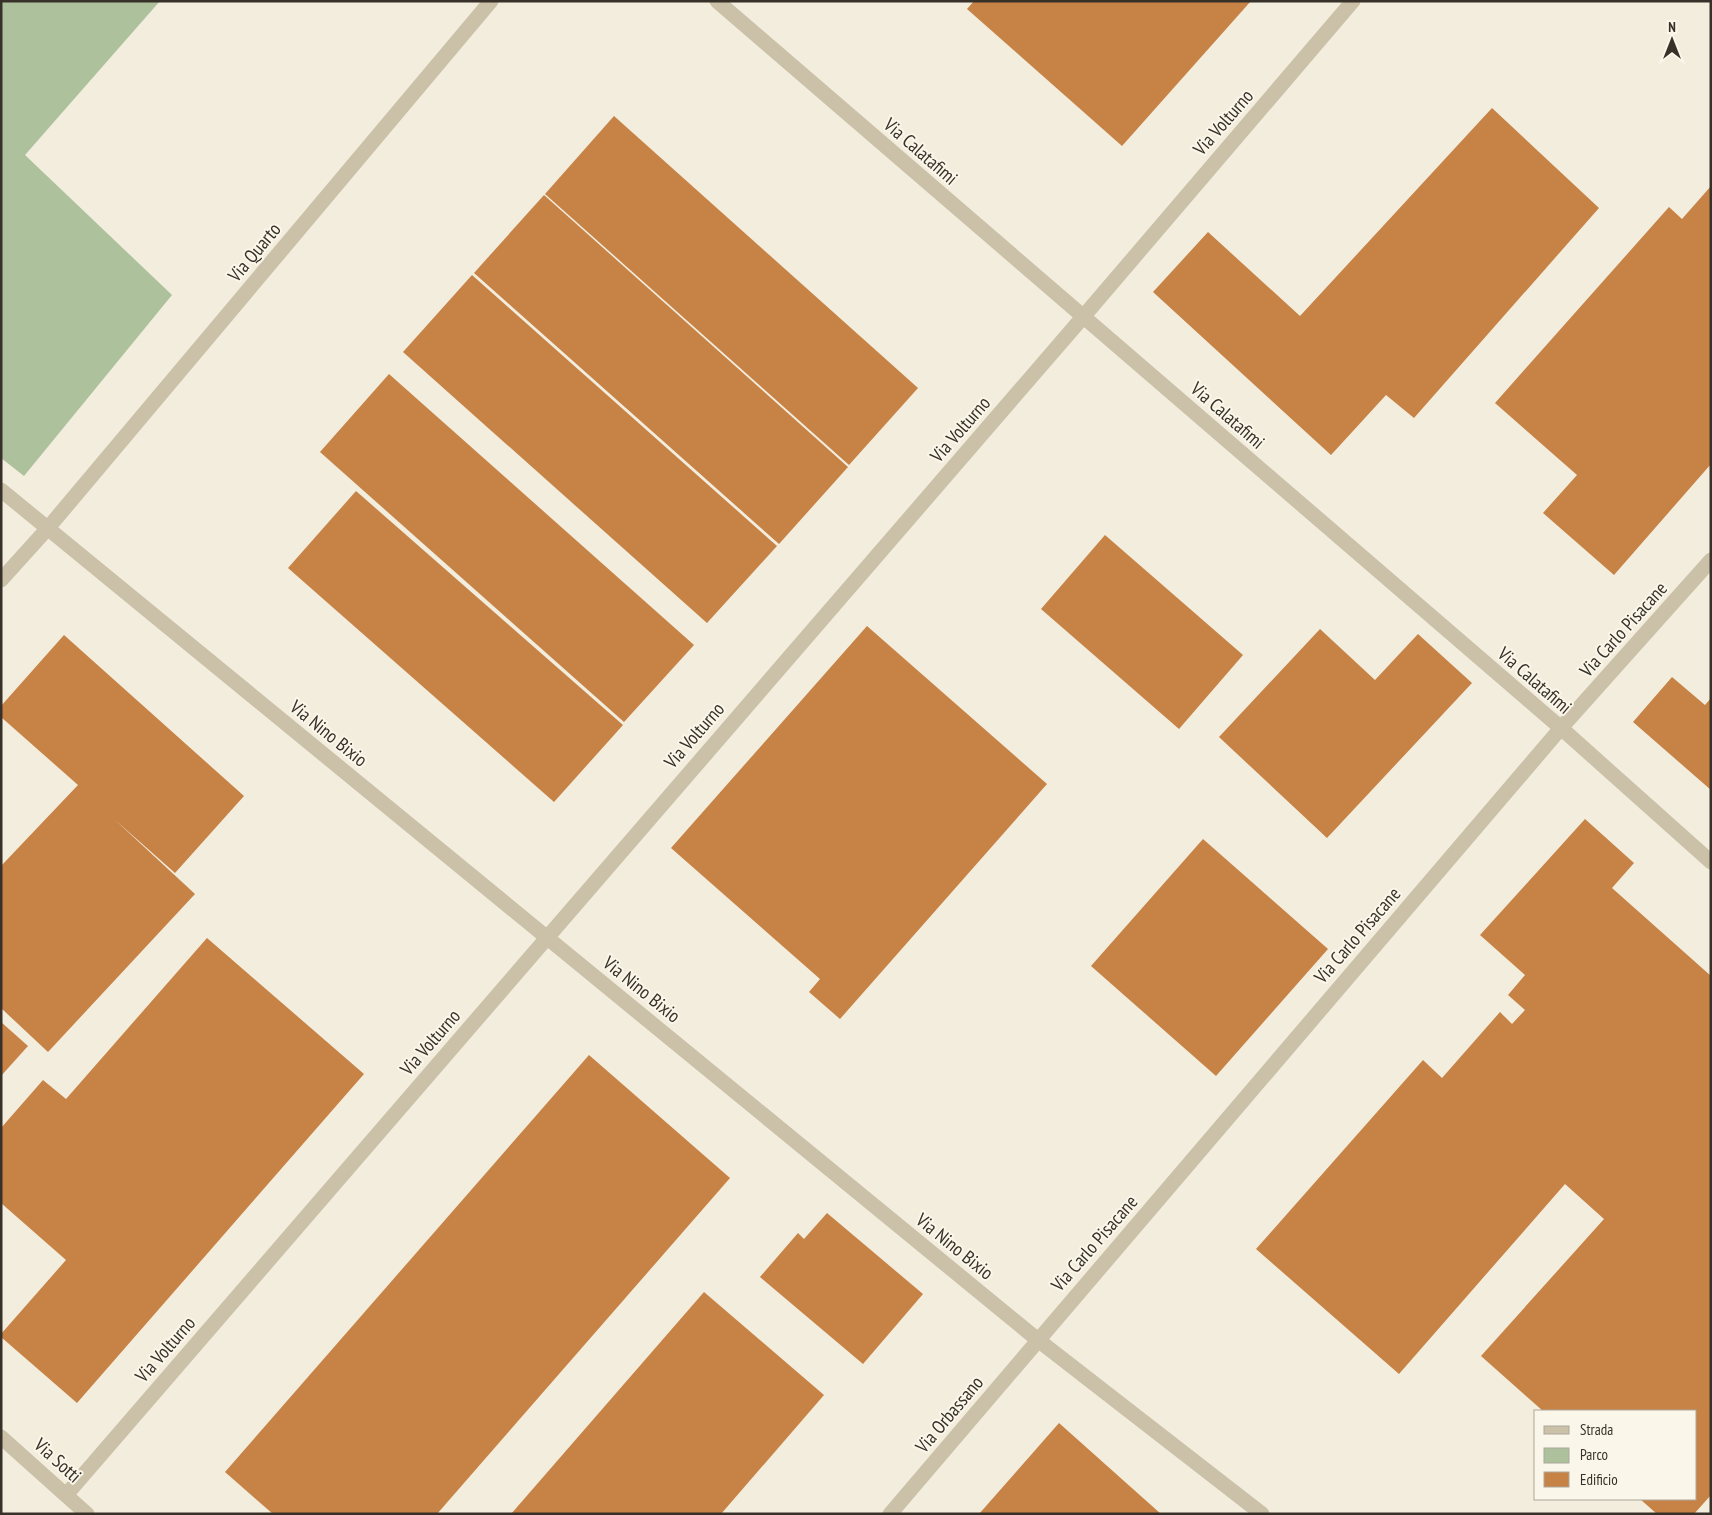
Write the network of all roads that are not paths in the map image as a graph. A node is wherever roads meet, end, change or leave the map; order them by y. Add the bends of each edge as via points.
1 (491, 1) edge
2 (717, 1) edge
3 (1353, 1) edge
4 (1083, 317) junction
5 (1, 490) edge
6 (48, 528) junction
7 (1711, 560) edge
8 (1, 580) edge
9 (1560, 728) junction
10 (1711, 862) edge
11 (546, 937) junction
12 (1038, 1340) junction
13 (1, 1437) edge
14 (66, 1495) junction
15 (87, 1514) edge
16 (890, 1514) edge
17 (1262, 1514) edge

1 - 6 street, Via Quarto
2 - 4 street, Via Calatafimi
3 - 4 street, Via Volturno
4 - 9 street, Via Calatafimi
4 - 11 street, Via Volturno
5 - 6 street, Via Nino Bixio
6 - 8 street, Via Quarto
6 - 11 street, Via Nino Bixio
7 - 9 street, Via Carlo Pisacane
9 - 10 street, Via Calatafimi
9 - 12 street, Via Carlo Pisacane
11 - 12 street, Via Nino Bixio
11 - 14 street, Via Volturno
12 - 16 street, Via Orbassano
12 - 17 street, Via Nino Bixio
13 - 14 street, Via Sotti
14 - 15 street, Via Sotti

